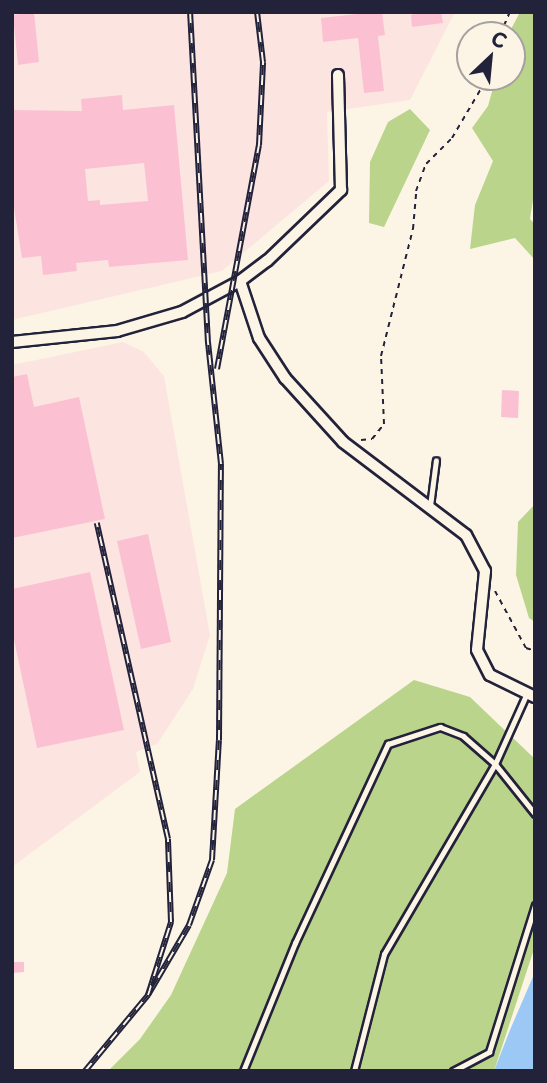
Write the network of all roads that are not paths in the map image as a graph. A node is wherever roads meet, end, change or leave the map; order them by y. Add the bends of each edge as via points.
1 (338, 75) dead end
2 (240, 281) junction
3 (12, 342) edge
4 (436, 460) dead end
5 (430, 506) junction
6 (530, 696) edge
7 (495, 764) junction
8 (535, 814) edge
9 (535, 905) edge
10 (243, 1071) edge
11 (354, 1071) edge
12 (453, 1071) edge

1 - 2 street via 341,190
2 - 3 street via 183,312 117,331
2 - 5 street via 259,338 285,377 343,442
4 - 5 lane
5 - 6 street via 466,535 485,571 477,650 490,676
6 - 7 lane
7 - 8 lane
7 - 10 lane via 463,736 440,727 388,744 285,967
7 - 11 lane via 384,954
9 - 12 lane via 489,1052

